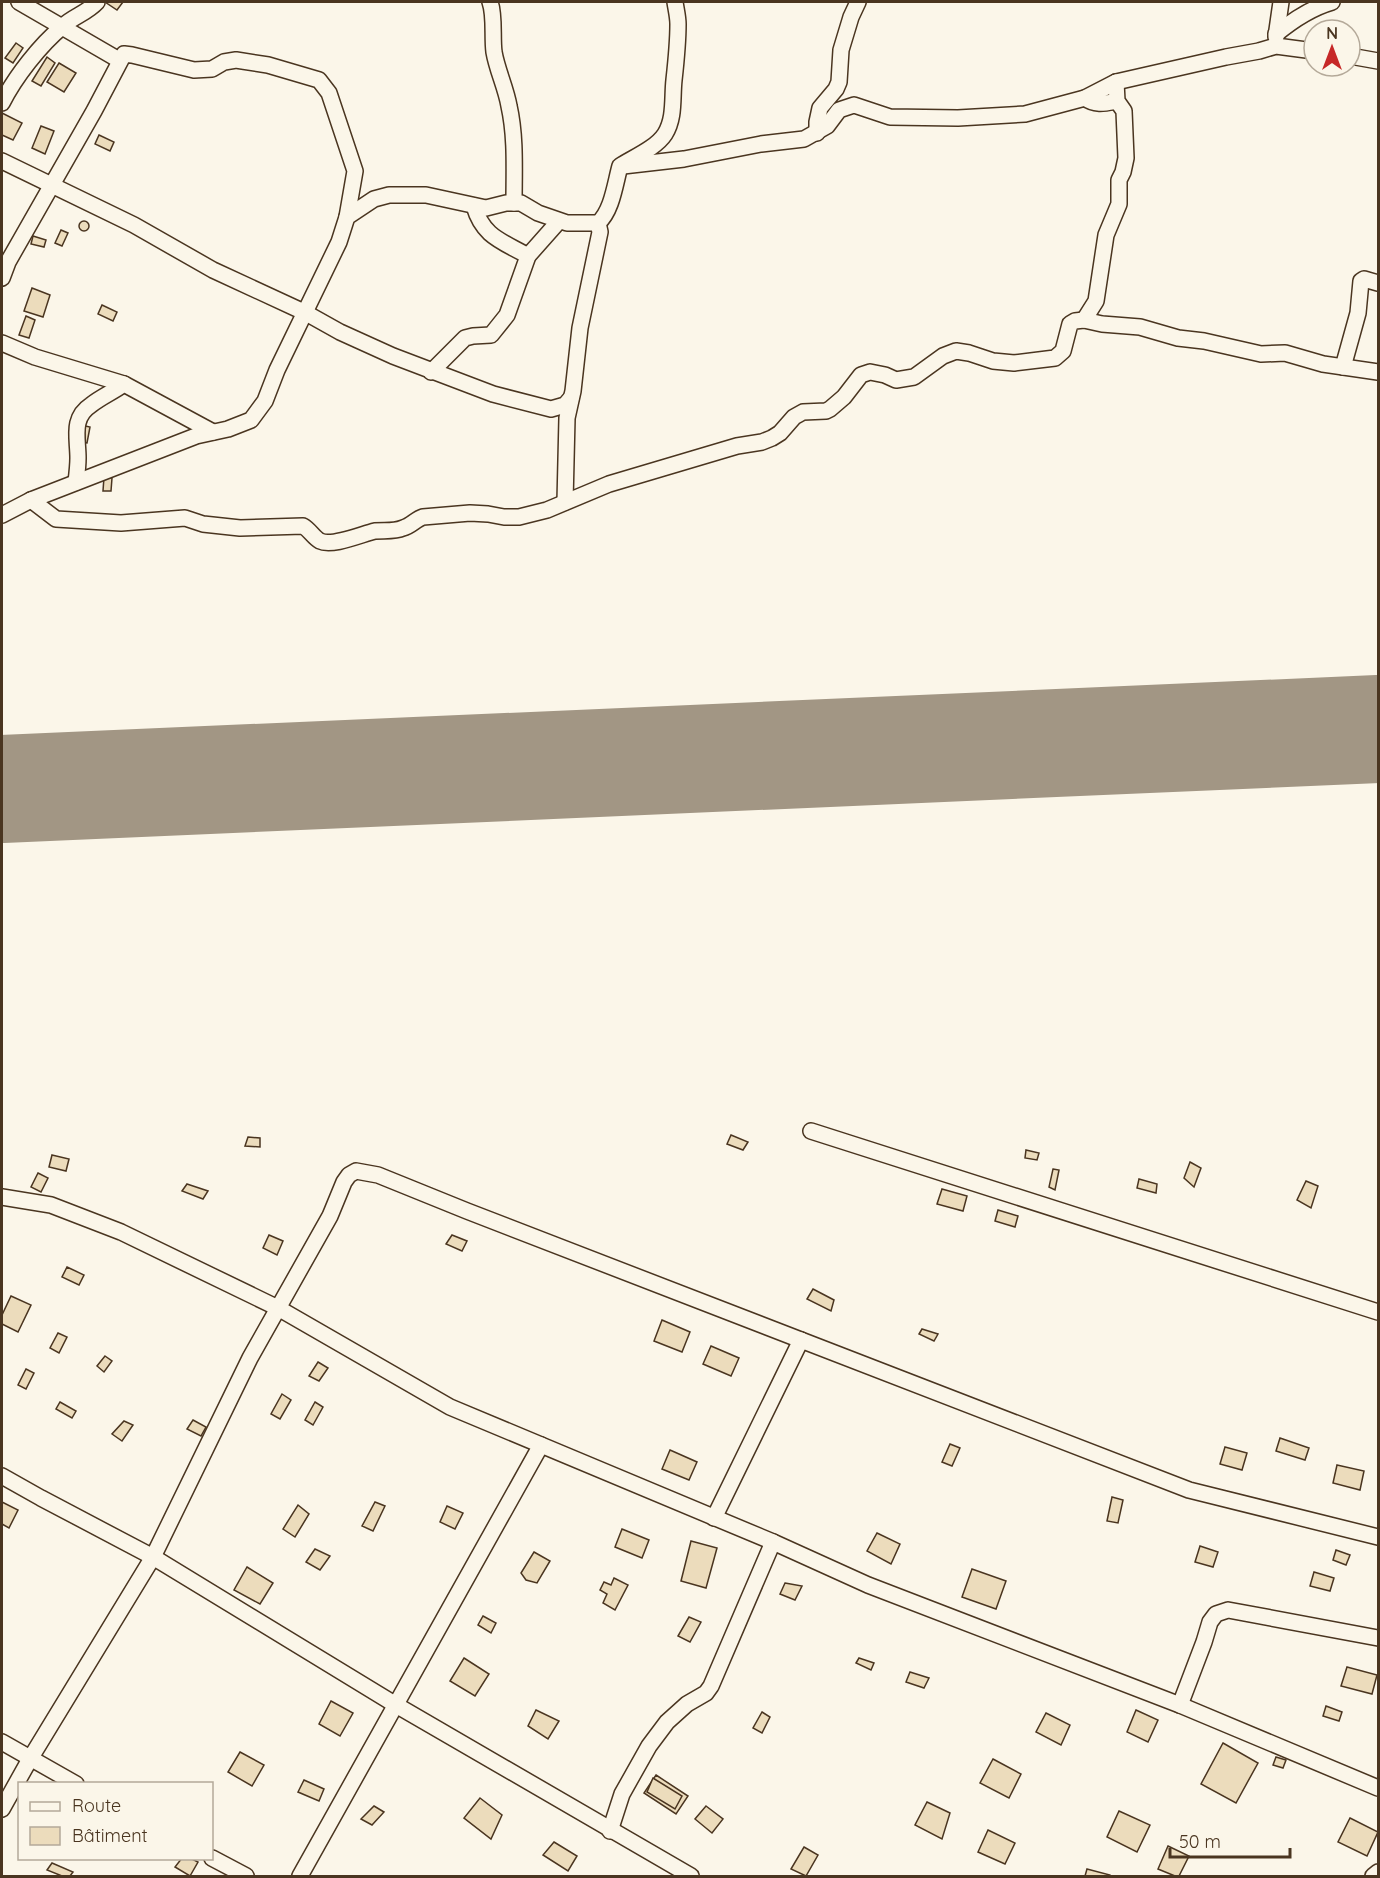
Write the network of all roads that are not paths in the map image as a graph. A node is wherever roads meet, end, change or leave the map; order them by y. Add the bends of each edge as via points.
1 (19, 2) edge
2 (97, 2) edge
3 (490, 2) edge
4 (675, 2) edge
5 (858, 2) edge
6 (1281, 2) edge
7 (1332, 2) edge
8 (62, 26) junction
9 (1276, 40) junction
10 (1302, 48) edge
11 (1362, 58) edge
12 (119, 60) junction
13 (1378, 61) edge
14 (1116, 82) junction
15 (1085, 98) junction
16 (1117, 101) junction
17 (2, 103) edge
18 (817, 133) junction
19 (2, 161) edge
20 (620, 166) junction
21 (50, 185) junction
22 (514, 203) junction
23 (474, 206) junction
24 (346, 217) junction
25 (560, 221) junction
26 (598, 223) junction
27 (528, 256) junction
28 (2, 278) edge
29 (1378, 283) edge
30 (306, 313) junction
31 (1084, 320) junction
32 (2, 343) edge
33 (1343, 367) junction
34 (431, 372) junction
35 (1378, 372) edge
36 (124, 384) junction
37 (571, 399) junction
38 (551, 409) junction
39 (567, 418) junction
40 (213, 432) junction
41 (76, 482) junction
42 (31, 500) junction
43 (565, 502) junction
44 (2, 515) edge
45 (811, 1131) dead end
46 (2, 1197) edge
47 (278, 1308) junction
48 (1378, 1311) edge
49 (801, 1340) junction
50 (541, 1445) junction
51 (2, 1476) edge
52 (714, 1518) junction
53 (1378, 1537) edge
54 (773, 1542) junction
55 (153, 1557) junction
56 (1378, 1638) edge
57 (1180, 1705) junction
58 (396, 1706) junction
59 (2, 1742) edge
60 (30, 1758) junction
61 (72, 1782) edge
62 (1378, 1788) edge
63 (2, 1809) edge
64 (610, 1831) junction
65 (213, 1859) edge
66 (1378, 1872) edge
67 (246, 1876) edge
68 (300, 1876) edge
69 (691, 1876) edge
70 (1372, 1876) edge

1 - 8 street
2 - 8 street
3 - 22 street via 495,55 513,129
4 - 20 street via 676,64 667,132
5 - 18 street via 841,50 839,82 820,108
6 - 9 street
7 - 9 street via 1317,6 1288,24
8 - 12 street
8 - 17 street via 10,86
9 - 10 street
9 - 14 street via 1259,51
11 - 13 street
12 - 21 street
12 - 24 street via 124,54 132,55 194,70 212,69 236,60 268,64 319,80 329,93 355,171
14 - 15 street
14 - 16 street
15 - 16 street via 1099,104
15 - 18 street via 1025,114 958,118 890,117 854,105 839,110
16 - 31 street via 1124,111 1126,158 1119,180 1119,204 1106,235 1096,301
18 - 20 street via 804,139
19 - 21 street
20 - 26 street via 609,207
21 - 28 street
21 - 30 street via 134,225 213,270
22 - 23 street
22 - 25 street
23 - 24 street via 426,195 389,195
23 - 27 street via 478,220 492,236
24 - 30 street via 339,242
25 - 26 street
25 - 27 street
26 - 37 street via 600,232 580,328
27 - 34 street via 507,315 490,334 465,338
29 - 33 street via 1361,281 1358,313
30 - 34 street
30 - 40 street via 256,414 251,420
31 - 33 street via 1140,327 1261,354 1285,353
31 - 43 street via 1070,324 1063,351 1055,358 1014,363 956,351 914,377 896,380 870,372 861,375 830,409 803,412 772,438 609,483
32 - 36 street
33 - 35 street
34 - 38 street
36 - 40 street
36 - 41 street via 89,405 80,417 75,430
37 - 38 street
37 - 39 street
38 - 39 street
39 - 43 street
40 - 41 street
41 - 42 street
42 - 43 street via 56,519 121,523 185,518 240,528 303,526 326,542 404,528 423,517 470,513 519,517
42 - 44 street
45 - 48 street
46 - 47 street via 51,1205 121,1232
47 - 49 street via 330,1216 344,1182 356,1171 378,1175
47 - 50 street via 450,1407
47 - 55 street
49 - 52 street
49 - 53 street via 1189,1490
50 - 52 street
50 - 58 street
51 - 55 street
52 - 54 street
54 - 57 street via 868,1585
54 - 64 street via 711,1686 667,1722 649,1746 622,1794
55 - 58 street
55 - 60 street
56 - 57 street via 1228,1610 1216,1614
57 - 62 street
58 - 64 street
58 - 68 street
59 - 60 street
60 - 61 street
60 - 63 street
64 - 69 street
65 - 67 street
66 - 70 street

